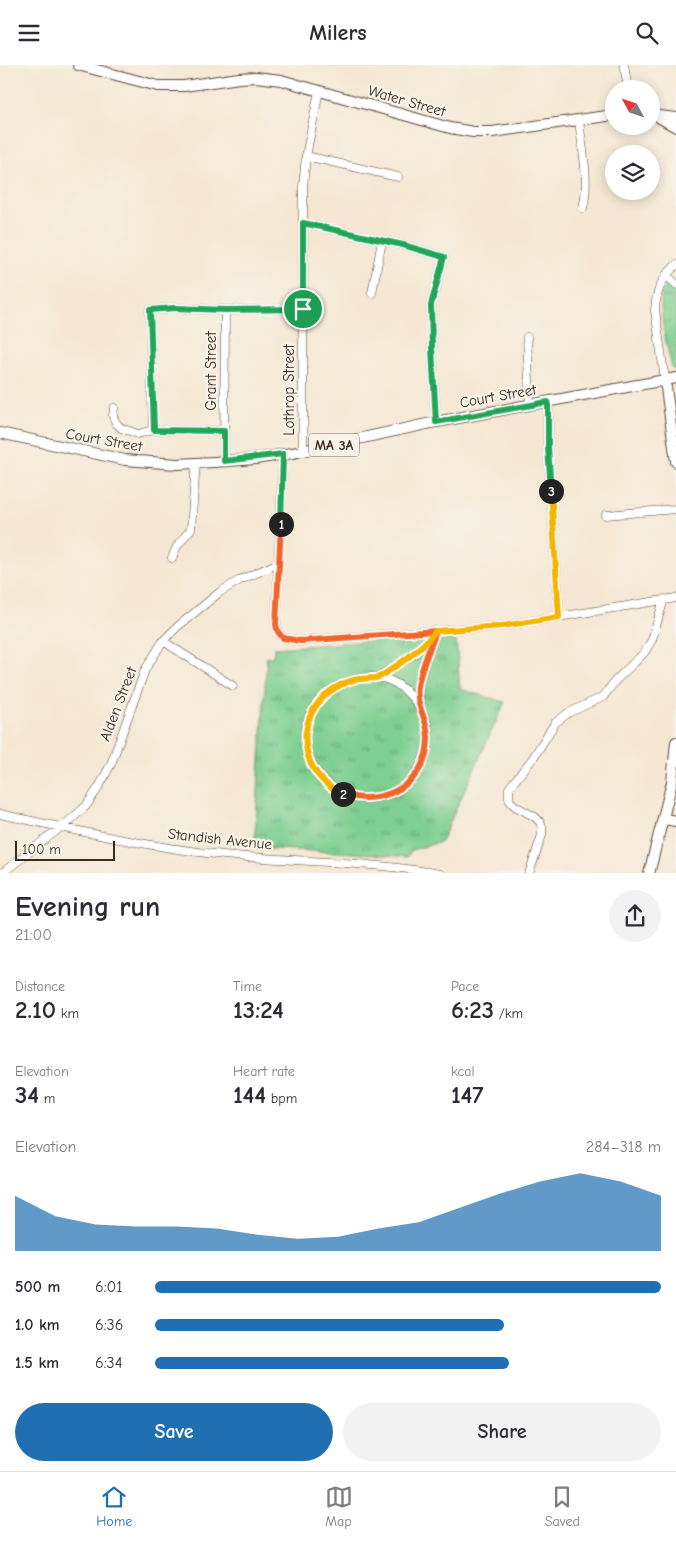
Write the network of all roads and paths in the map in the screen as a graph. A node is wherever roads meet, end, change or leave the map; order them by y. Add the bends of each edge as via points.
1 (78, 65) edge
2 (624, 65) edge
3 (89, 67) edge
4 (626, 80) edge
5 (319, 91) junction
6 (605, 116) edge
7 (660, 116) edge
8 (676, 118) edge
9 (660, 119) edge
10 (579, 120) junction
11 (676, 127) edge
12 (306, 155) junction
13 (398, 177) dead end
14 (584, 208) dead end
15 (303, 223) junction
16 (382, 241) junction
17 (676, 265) edge
18 (666, 275) junction
19 (676, 284) edge
20 (372, 293) dead end
21 (303, 309) junction
22 (225, 310) junction
23 (527, 337) dead end
24 (671, 379) edge
25 (548, 402) junction
26 (530, 405) junction
27 (114, 408) dead end
28 (436, 422) junction
29 (154, 430) junction
30 (224, 431) junction
31 (0, 433) edge
32 (303, 451) junction
33 (283, 454) junction
34 (224, 461) junction
35 (676, 462) edge
36 (196, 463) junction
37 (676, 509) edge
38 (606, 515) dead end
39 (172, 558) dead end
40 (279, 563) junction
41 (676, 598) edge
42 (664, 599) junction
43 (559, 617) junction
44 (436, 631) junction
45 (163, 641) junction
46 (377, 678) junction
47 (233, 686) dead end
48 (418, 706) junction
49 (676, 742) edge
50 (0, 814) edge
51 (664, 819) junction
52 (676, 821) edge
53 (62, 827) junction
54 (1, 873) edge
55 (440, 873) edge
56 (529, 873) edge
57 (649, 873) edge

1 - 3 main road, Water Street
2 - 4 street
3 - 5 main road, Water Street via 158,86 256,77
5 - 10 main road, Water Street via 473,132
5 - 12 street, Lothrop Street
6 - 10 main road, Water Street
7 - 8 main road
9 - 11 main road
10 - 14 street via 586,183
12 - 13 street
12 - 15 street, Lothrop Street via 302,187
15 - 16 street
15 - 21 street, Lothrop Street
16 - 20 street
16 - 28 street via 444,257 431,305
17 - 18 street
18 - 19 street
18 - 24 street via 658,292 655,310
21 - 22 street
21 - 32 street, Lothrop Street
22 - 29 street via 150,310
22 - 30 street, Grant Street
23 - 26 street
24 - 25 main road, Court Street / MA 3A
24 - 35 main road
25 - 26 main road, Court Street / MA 3A
25 - 43 street
26 - 28 main road, Court Street / MA 3A
27 - 29 street via 113,416 121,428 138,434
28 - 32 main road, Court Street / MA 3A
29 - 30 street
30 - 34 street, Grant Street
31 - 36 main road, Court Street / MA 3A via 143,463
32 - 33 main road, Court Street / MA 3A
33 - 34 main road, Court Street / MA 3A
33 - 40 street
34 - 36 main road, Court Street / MA 3A
36 - 39 street via 191,529
37 - 38 street
40 - 44 street via 276,625 283,638 300,641
40 - 45 street, Alden Street via 220,592
41 - 42 street
42 - 43 street
42 - 56 street via 652,639 644,653 602,697 555,723 508,792 510,801 535,817 542,827
43 - 44 street
44 - 46 street via 416,653
44 - 48 street via 421,672
45 - 47 street
45 - 53 street, Alden Street via 145,670 99,787 86,806
46 - 48 street via 392,681 412,696
46 - 48 street via 356,679 336,687 320,700 310,715 306,743 311,764 338,793 374,799 398,791 407,783 422,764 427,751 427,726
49 - 51 main road
50 - 53 street, Standish Avenue
51 - 52 main road
51 - 57 main road
53 - 54 street, Alden Street
53 - 55 street, Standish Avenue via 133,843 214,854 402,867

